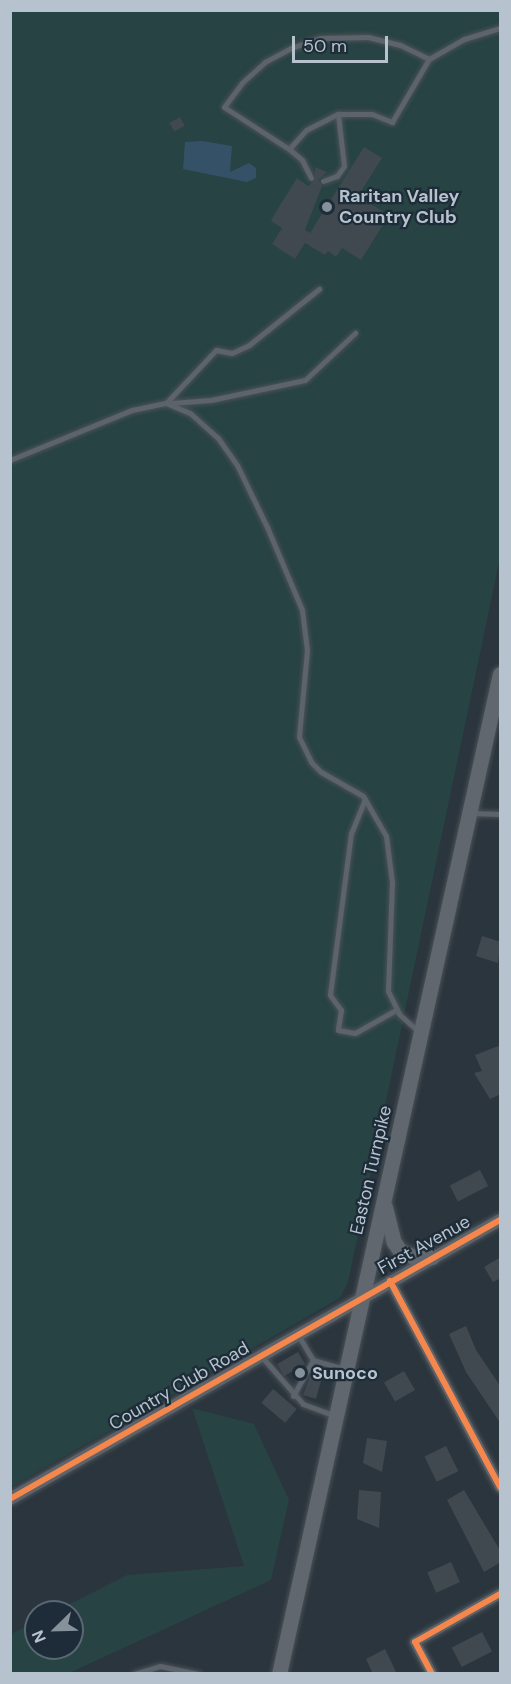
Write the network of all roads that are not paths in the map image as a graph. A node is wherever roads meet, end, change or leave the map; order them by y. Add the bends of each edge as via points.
1 (501, 27) edge
2 (429, 59) junction
3 (338, 114) junction
4 (289, 149) junction
5 (311, 178) dead end
6 (323, 181) dead end
7 (319, 289) dead end
8 (355, 333) dead end
9 (166, 403) junction
10 (10, 460) edge
11 (501, 675) edge
12 (366, 799) junction
13 (470, 813) junction
14 (501, 814) edge
15 (396, 1010) junction
16 (421, 1034) junction
17 (384, 1202) junction
18 (501, 1220) edge
19 (432, 1257) junction
20 (390, 1281) junction
21 (362, 1298) junction
22 (298, 1335) junction
23 (261, 1357) junction
24 (314, 1360) junction
25 (346, 1370) junction
26 (293, 1396) junction
27 (336, 1415) junction
28 (501, 1487) edge
29 (10, 1499) edge
30 (501, 1594) edge
31 (134, 1674) edge
32 (199, 1674) edge
33 (279, 1674) edge
34 (432, 1674) edge

1 - 2 lane via 464,39
2 - 3 lane via 392,122 372,114
2 - 4 lane via 400,45 352,35 320,38 277,54 242,82 224,107
3 - 4 lane via 310,126
3 - 6 lane via 344,166 337,176
4 - 5 lane via 302,160
7 - 9 lane via 249,345 232,352 216,350
8 - 9 lane via 305,380 211,400
9 - 10 lane via 132,410
9 - 12 lane via 206,426 237,465 302,610 307,650 299,737 311,762 321,772
11 - 13 main road, Easton Turnpike
12 - 15 lane via 386,836 390,856 388,991
12 - 15 lane via 351,833 330,995 341,1010 338,1030 355,1033
13 - 14 lane
13 - 16 main road, Easton Turnpike
15 - 16 lane
16 - 17 main road, Easton Turnpike
17 - 19 main road via 400,1251 414,1257
17 - 21 main road, Easton Turnpike
18 - 19 street, First Avenue
19 - 20 street, First Avenue
20 - 21 street, First Avenue
20 - 28 street
21 - 22 street, Country Club Road
21 - 25 main road, Easton Turnpike
22 - 23 street, Country Club Road
22 - 24 lane
23 - 26 lane
23 - 29 street, Country Club Road
24 - 25 lane
24 - 26 lane
25 - 27 main road, Easton Turnpike
26 - 27 lane via 303,1404
27 - 33 main road, Easton Turnpike
30 - 34 street via 415,1641
31 - 32 lane via 160,1666

